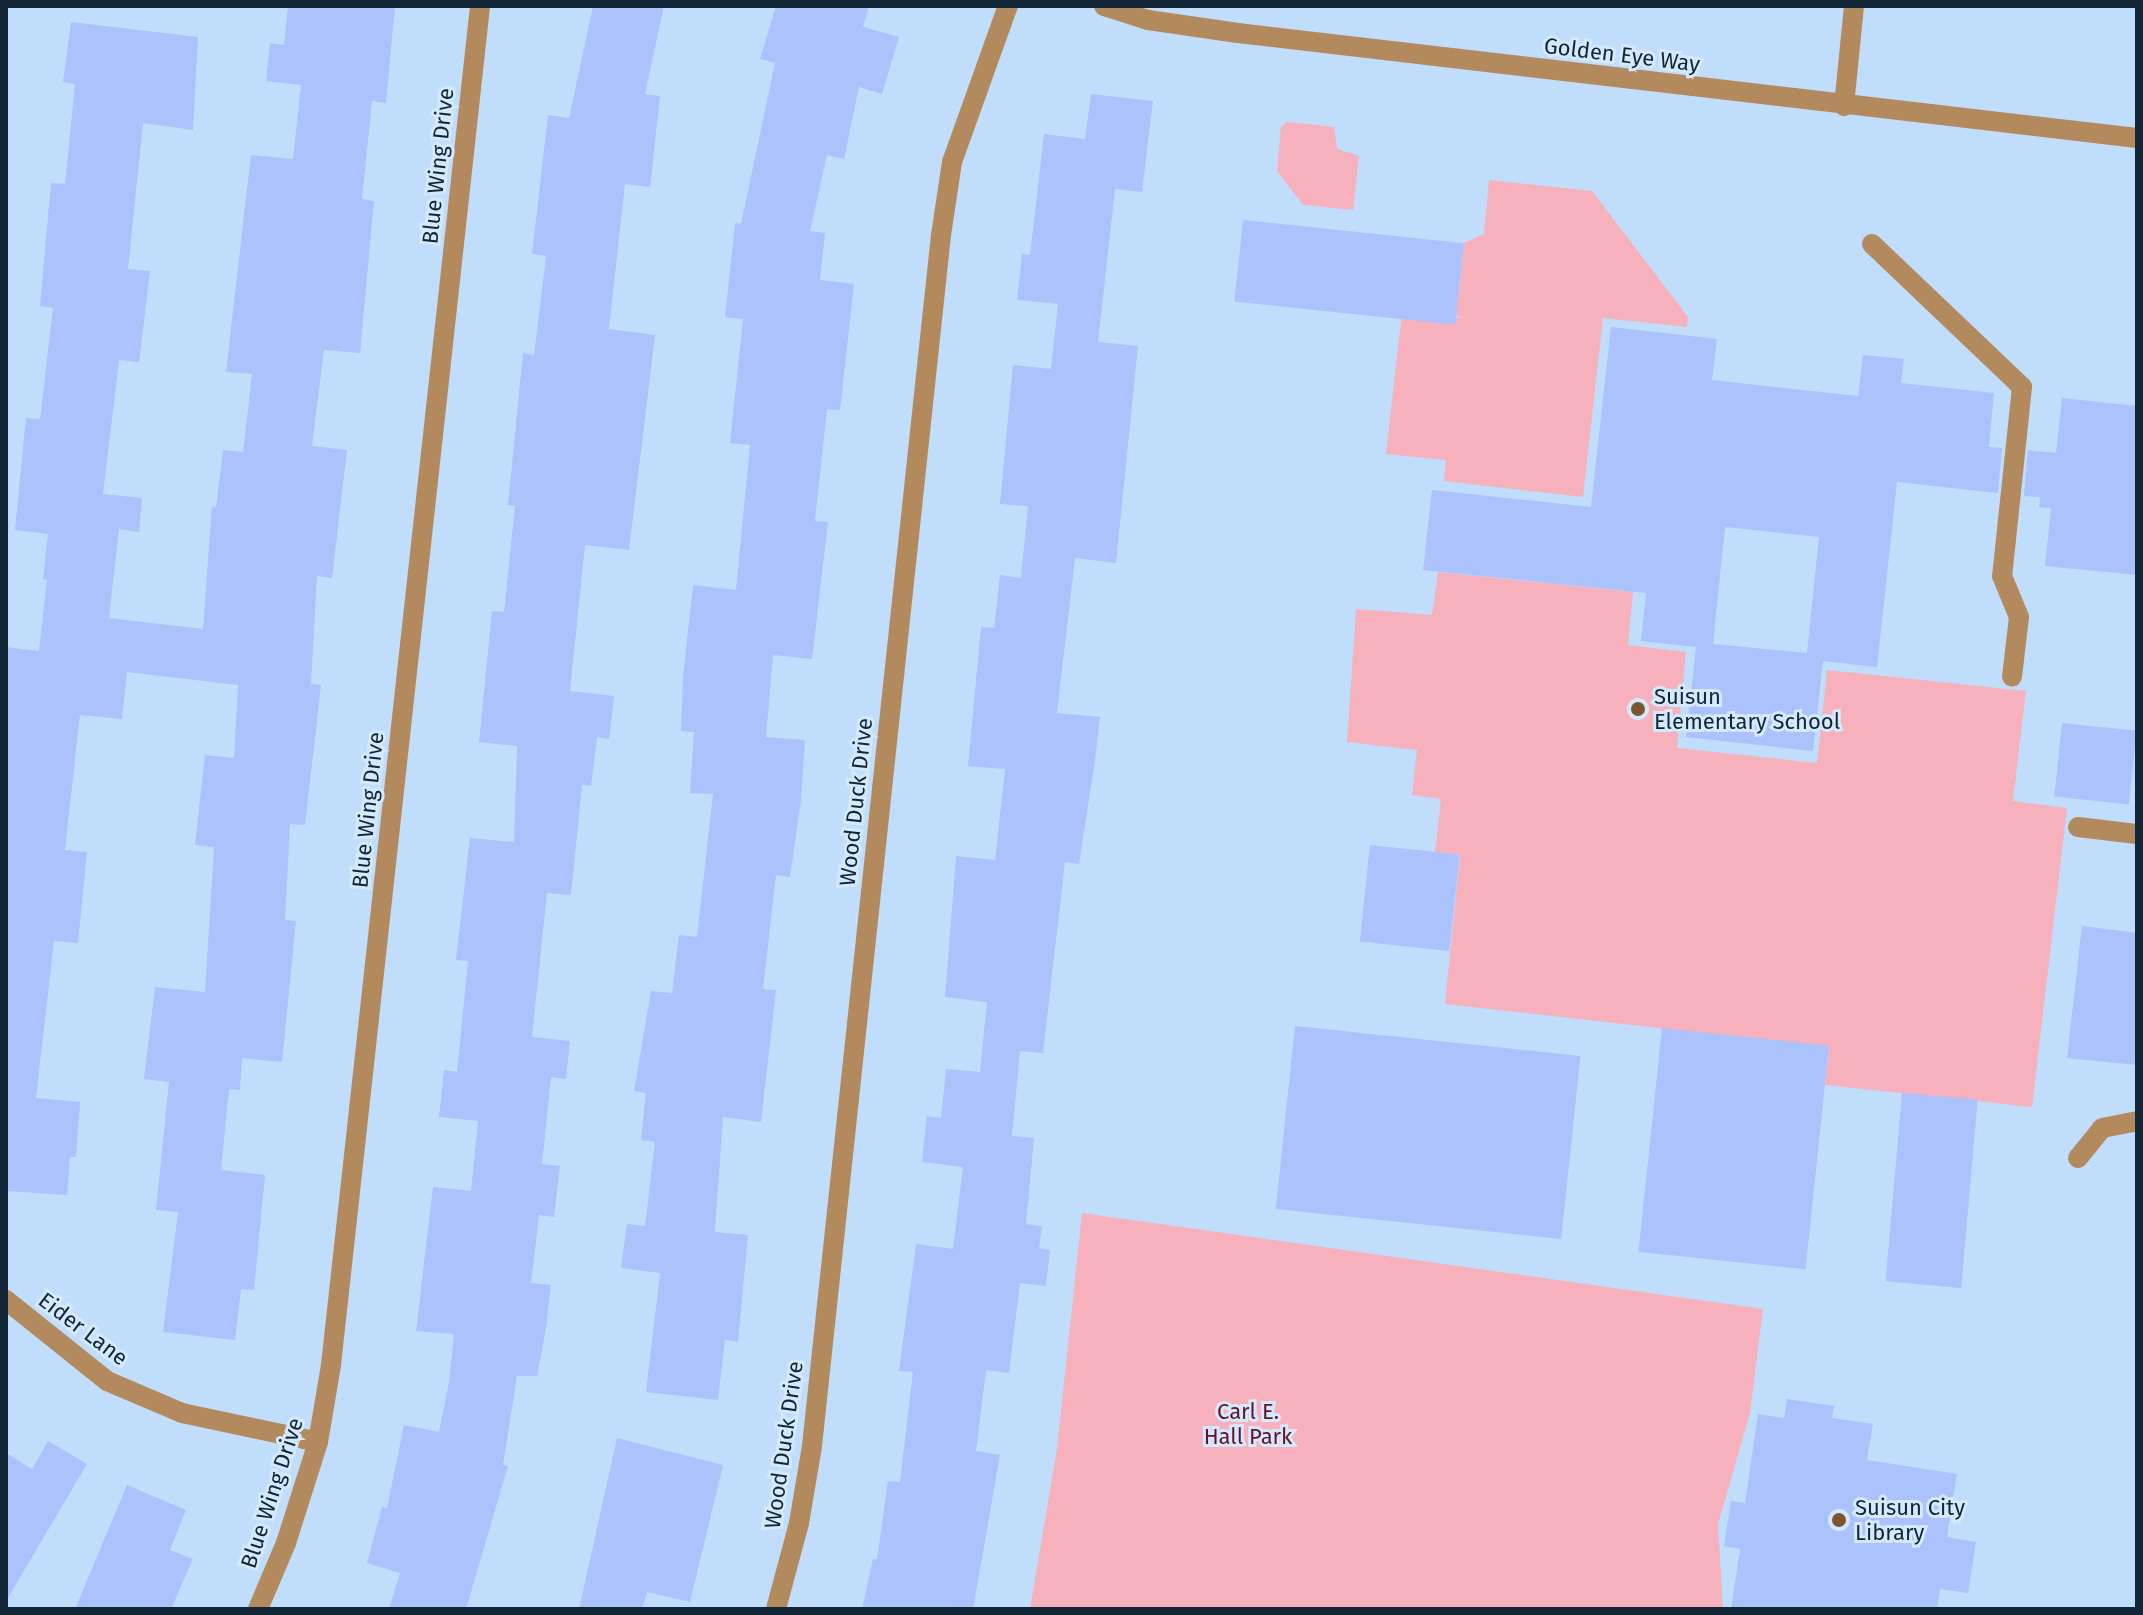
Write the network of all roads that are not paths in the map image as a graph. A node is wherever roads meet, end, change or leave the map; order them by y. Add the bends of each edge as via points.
1 (480, 6) edge
2 (1008, 6) edge
3 (1104, 6) edge
4 (1854, 6) edge
5 (1844, 106) junction
6 (2137, 138) edge
7 (1872, 244) dead end
8 (2012, 677) dead end
9 (2078, 827) dead end
10 (2137, 834) edge
11 (2137, 1121) edge
12 (2078, 1158) dead end
13 (6, 1300) edge
14 (318, 1442) junction
15 (258, 1609) edge
16 (776, 1609) edge

1 - 14 street, Blue Wing Drive
2 - 16 street, Wood Duck Drive via 952,162 943,220 812,1446
3 - 5 street, Golden Eye Way via 1148,20 1238,33
4 - 5 street
5 - 6 street, Golden Eye Way
7 - 8 street via 2022,387 2002,576 2019,617
9 - 10 street
11 - 12 street via 2102,1128
13 - 14 street, Eider Lane via 107,1381 182,1413
14 - 15 street, Blue Wing Drive via 286,1543

